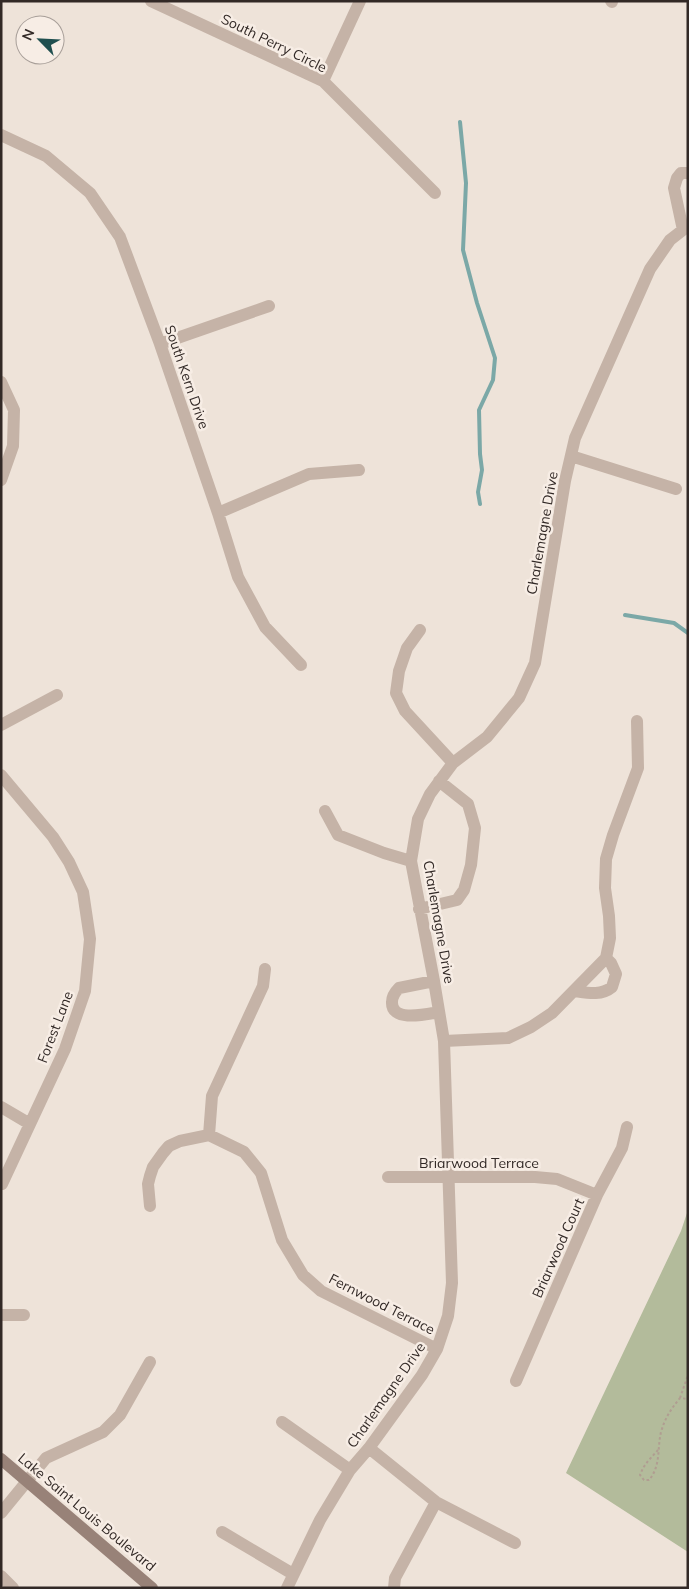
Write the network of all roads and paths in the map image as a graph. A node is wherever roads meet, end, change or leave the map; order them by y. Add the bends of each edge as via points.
1 (151, 1) edge
2 (360, 1) edge
3 (322, 81) junction
4 (1, 135) edge
5 (688, 173) edge
6 (435, 193) dead end
7 (685, 228) edge
8 (269, 306) dead end
9 (160, 344) junction
10 (1, 382) edge
11 (571, 456) junction
12 (360, 470) dead end
13 (1, 480) edge
14 (676, 489) dead end
15 (218, 513) junction
16 (420, 630) dead end
17 (301, 665) dead end
18 (57, 695) dead end
19 (637, 721) dead end
20 (1, 725) edge
21 (454, 763) junction
22 (1, 775) edge
23 (439, 781) junction
24 (325, 812) dead end
25 (411, 861) junction
26 (419, 909) junction
27 (606, 958) junction
28 (265, 969) dead end
29 (434, 981) junction
30 (575, 991) junction
31 (439, 1012) junction
32 (444, 1042) junction
33 (1, 1107) edge
34 (30, 1124) junction
35 (627, 1127) dead end
36 (209, 1135) junction
37 (388, 1177) dead end
38 (449, 1178) junction
39 (2, 1184) edge
40 (597, 1195) junction
41 (150, 1206) dead end
42 (1, 1315) edge
43 (24, 1315) dead end
44 (437, 1349) junction
45 (150, 1362) dead end
46 (688, 1375) edge
47 (516, 1381) dead end
48 (680, 1398) junction
49 (688, 1400) edge
50 (282, 1422) dead end
51 (369, 1448) junction
52 (658, 1450) junction
53 (1, 1459) edge
54 (350, 1470) junction
55 (28, 1480) junction
56 (436, 1502) junction
57 (1, 1512) edge
58 (222, 1532) dead end
59 (515, 1543) dead end
60 (293, 1574) junction
61 (1, 1576) edge
62 (13, 1588) edge
63 (152, 1588) edge
64 (287, 1588) edge
65 (394, 1588) edge

1 - 3 street, South Perry Circle
2 - 3 street
3 - 6 street, South Perry Circle
4 - 9 street, South Kern Drive via 46,156 90,193 120,237
5 - 7 street, Charlemagne Drive via 681,173 674,188
7 - 11 street, Charlemagne Drive via 670,240 650,269 575,438
8 - 9 street
9 - 15 street, South Kern Drive
10 - 13 street via 14,410 13,446
11 - 14 street
11 - 21 street, Charlemagne Drive via 535,663 519,698 487,738
12 - 15 street via 309,474
15 - 17 street, South Kern Drive via 238,577 265,627
16 - 21 street via 407,648 396,692 405,711
18 - 20 street
19 - 27 street via 638,768 606,859 610,938
21 - 23 street, Charlemagne Drive
22 - 34 street, Forest Lane via 53,837 69,862 83,892 90,939 85,991 65,1048
23 - 25 street, Charlemagne Drive via 418,819
23 - 26 street via 468,804 472,812 475,828 471,865 464,890 457,900
24 - 25 street via 338,835
25 - 26 street, Charlemagne Drive
26 - 29 street, Charlemagne Drive
27 - 30 street
27 - 30 street via 616,974 612,987 601,993
28 - 36 street via 263,986 212,1096
29 - 31 street, Charlemagne Drive
29 - 31 street via 399,988 392,997 392,1005 401,1015
30 - 32 street via 545,1018 508,1038
31 - 32 street, Charlemagne Drive
32 - 38 street, Charlemagne Drive
33 - 34 street
34 - 39 street, Forest Lane
35 - 40 street, Briarwood Court via 622,1148
36 - 41 street via 180,1141 163,1152 153,1167 148,1184
36 - 44 street, Fernwood Terrace via 244,1152 261,1173 282,1240 303,1275 321,1291
37 - 38 street, Briarwood Terrace
38 - 40 street, Briarwood Terrace via 535,1177 557,1180
38 - 44 street, Charlemagne Drive via 452,1283 448,1316
40 - 47 street, Briarwood Court
42 - 43 street
44 - 51 street, Charlemagne Drive
45 - 55 street via 120,1415 103,1432 46,1458
46 - 48 path
48 - 49 path
48 - 52 path via 669,1411
50 - 54 street
51 - 54 street, Charlemagne Drive
51 - 56 street
52 - 52 path via 654,1474 649,1480 644,1480 640,1475 643,1468
53 - 55 main road, Lake Saint Louis Boulevard
54 - 60 street, Charlemagne Drive
55 - 57 street
55 - 63 main road, Lake Saint Louis Boulevard
56 - 59 street
56 - 65 street via 395,1578
58 - 60 street
60 - 64 street, Charlemagne Drive
61 - 62 street

